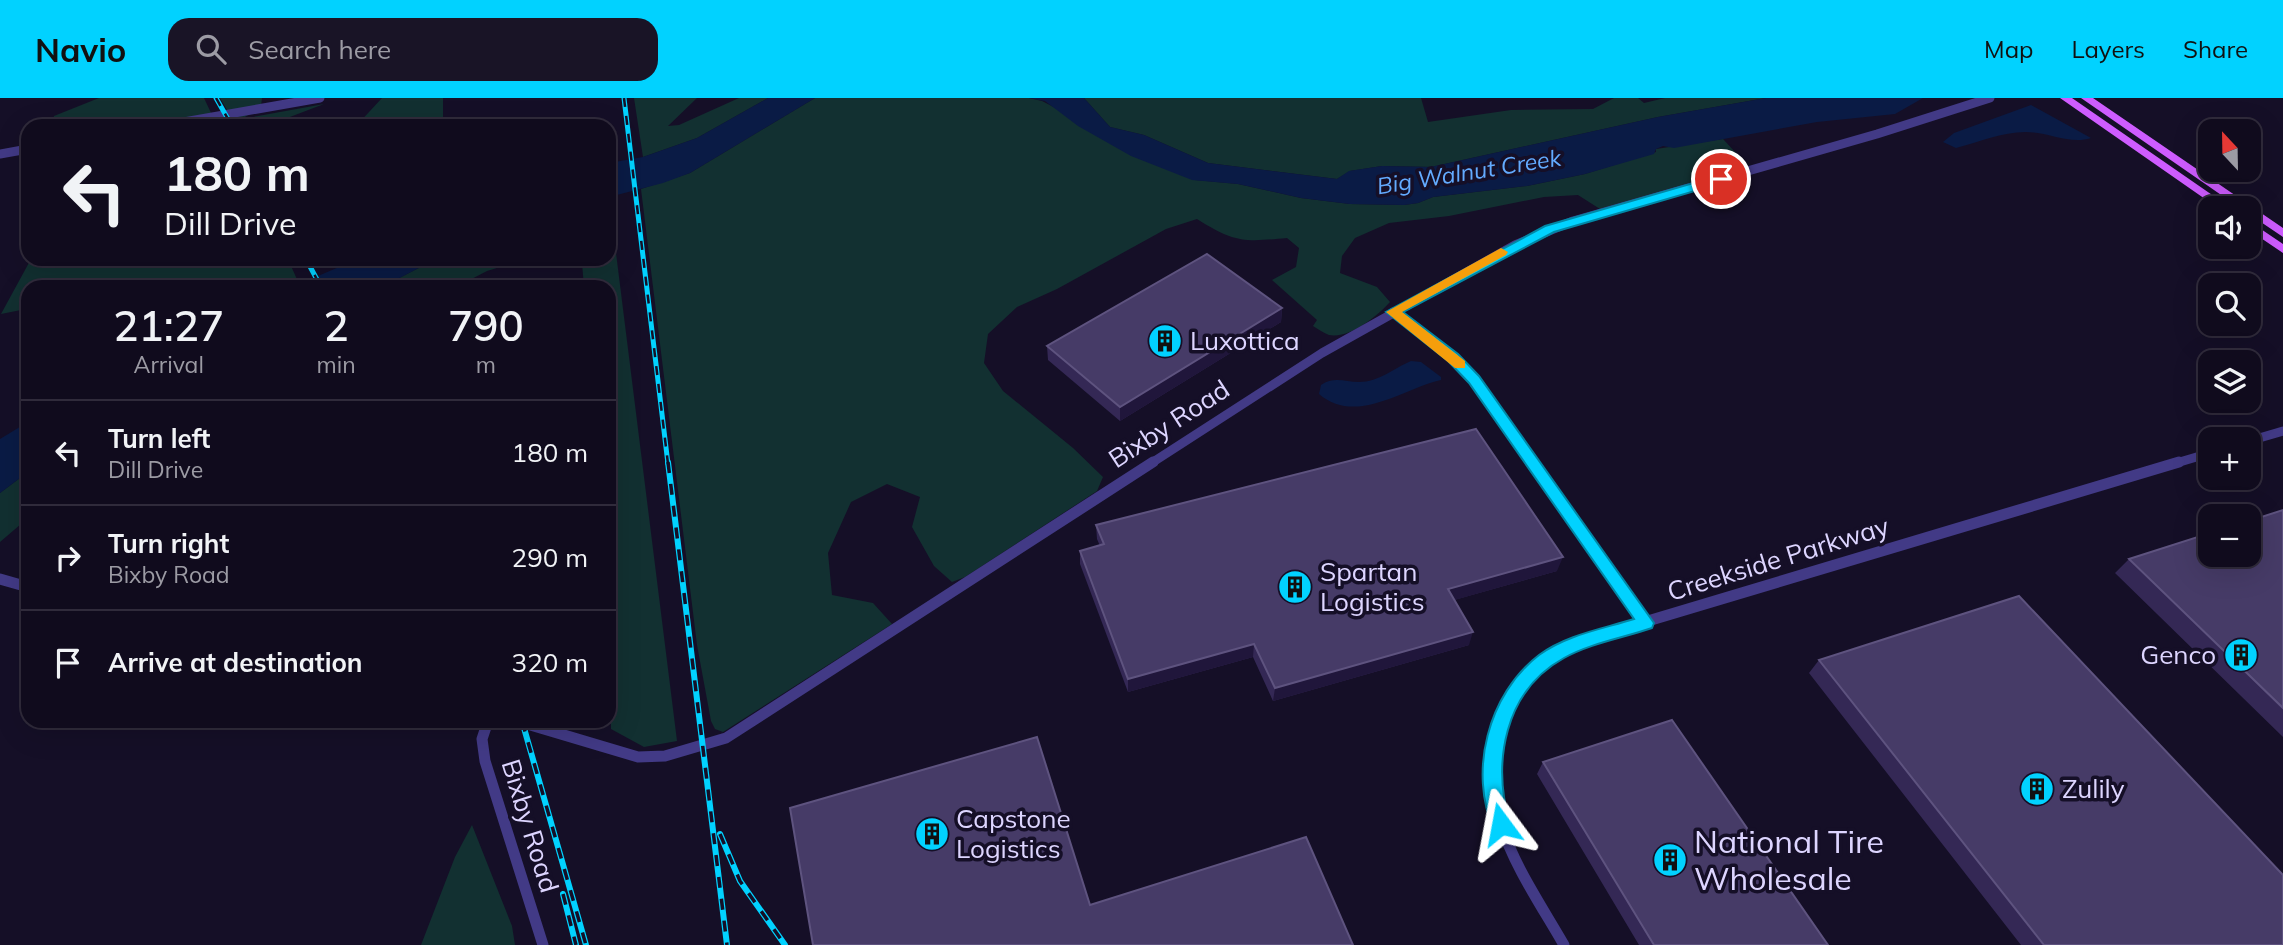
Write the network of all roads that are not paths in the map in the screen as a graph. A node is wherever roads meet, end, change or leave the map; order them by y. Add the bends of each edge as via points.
1 (320, 98) edge
2 (1990, 98) edge
3 (2065, 98) edge
4 (2086, 98) edge
5 (201, 119) edge
6 (21, 150) edge
7 (0, 154) edge
8 (2208, 196) edge
9 (2229, 196) edge
10 (2261, 218) edge
11 (2261, 233) edge
12 (2283, 233) edge
13 (2283, 248) edge
14 (1393, 312) junction
15 (2283, 431) edge
16 (2261, 437) edge
17 (2198, 457) edge
18 (0, 579) edge
19 (21, 585) edge
20 (1646, 623) junction
21 (486, 728) edge
22 (543, 728) edge
23 (543, 945) edge
24 (1564, 945) edge

1 - 5 street
2 - 14 street, Bixby Road via 1549,229
3 - 8 main road
4 - 9 main road
6 - 7 street
10 - 12 main road
11 - 13 main road
14 - 20 street via 1474,380
14 - 22 street, Bixby Road via 1311,360 726,738 665,756 638,757
15 - 16 street
17 - 20 street, Creekside Parkway
18 - 19 street
20 - 24 street, Creekside Parkway via 1580,643 1544,661 1516,691 1497,729 1492,779 1501,824
21 - 23 street, Bixby Road via 485,761

